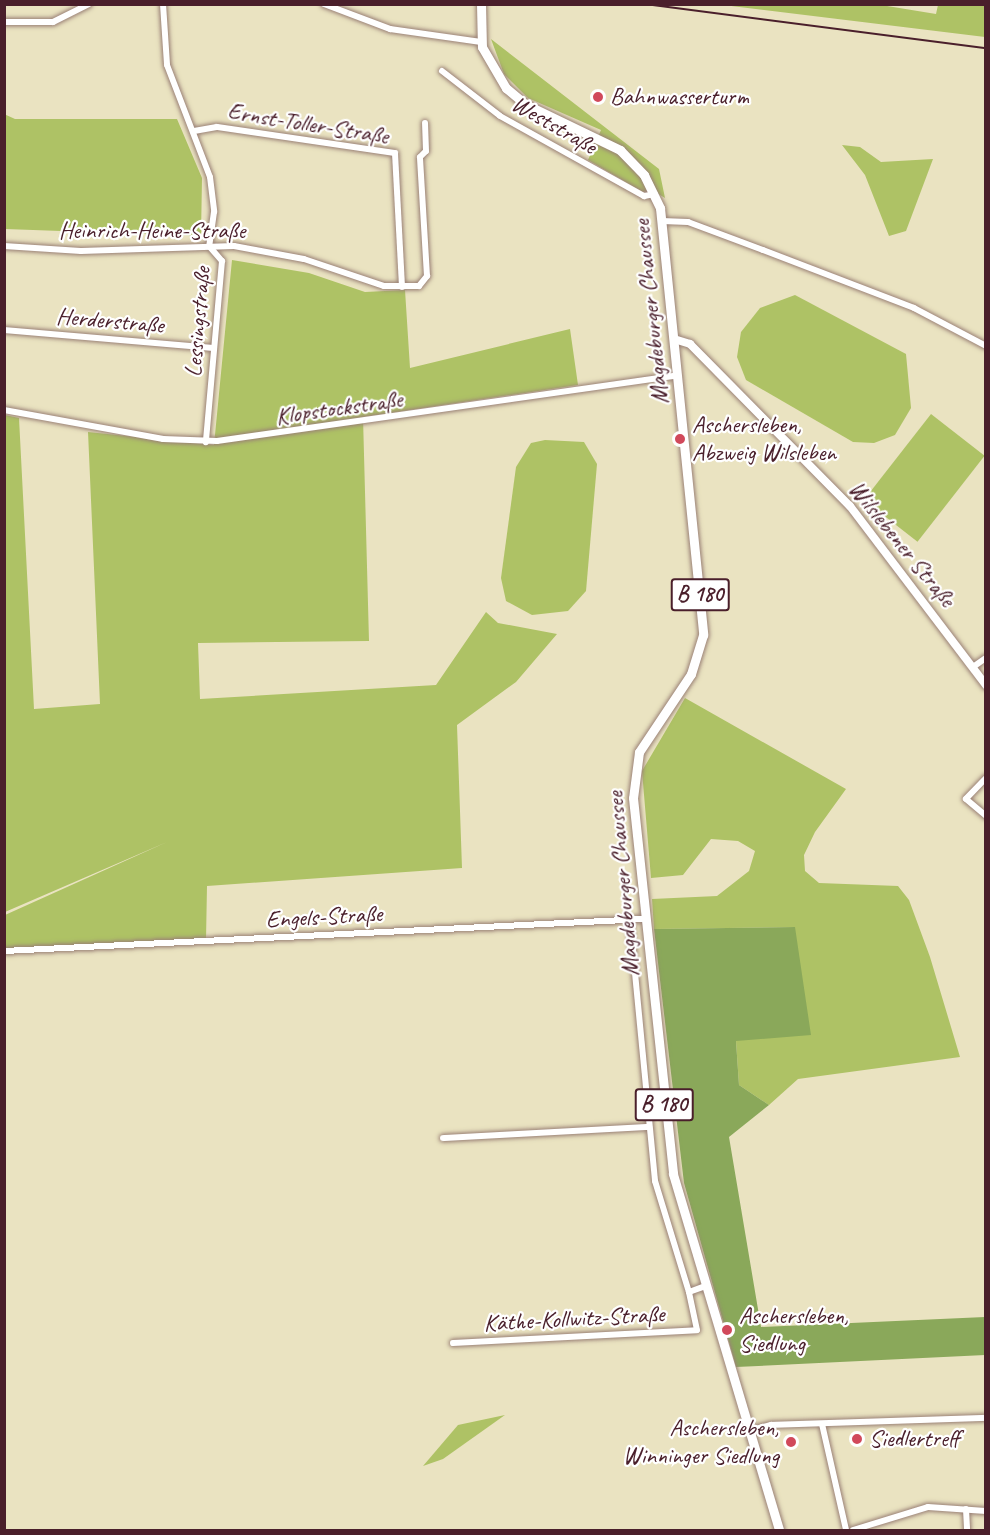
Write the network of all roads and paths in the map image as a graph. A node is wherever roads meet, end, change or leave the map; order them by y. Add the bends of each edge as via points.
1 (90, 4) edge
2 (163, 4) edge
3 (324, 4) edge
4 (481, 9) edge
5 (4, 22) edge
6 (481, 42) junction
7 (442, 71) dead end
8 (425, 123) dead end
9 (194, 131) junction
10 (655, 194) junction
11 (662, 221) junction
12 (4, 246) edge
13 (210, 246) junction
14 (402, 287) junction
15 (4, 330) edge
16 (675, 339) junction
17 (986, 346) edge
18 (213, 348) junction
19 (678, 375) junction
20 (4, 410) edge
21 (206, 442) junction
22 (986, 658) edge
23 (973, 667) junction
24 (986, 685) edge
25 (986, 778) edge
26 (986, 816) edge
27 (645, 919) junction
28 (630, 921) junction
29 (4, 951) edge
30 (648, 1127) junction
31 (443, 1138) dead end
32 (703, 1287) junction
33 (689, 1292) junction
34 (453, 1344) dead end
35 (986, 1418) edge
36 (822, 1424) junction
37 (748, 1431) junction
38 (966, 1509) junction
39 (986, 1511) edge
40 (779, 1530) edge
41 (846, 1530) edge
42 (853, 1530) edge
43 (967, 1530) edge

1 - 5 street via 53,22
2 - 9 street, Lessingstraße via 167,65
3 - 6 street via 390,29
4 - 6 main road, Magdeburger Chaussee / B 180
6 - 10 main road, Magdeburger Chaussee / B 180 via 512,94 621,150
7 - 10 street, Weststraße via 500,116 644,196
8 - 14 street via 426,151 420,157 427,276 419,286
9 - 13 street, Lessingstraße via 212,190
9 - 14 street, Ernst-Toller-Straße via 218,127 395,153
10 - 11 main road, Magdeburger Chaussee / B 180
11 - 16 main road, Magdeburger Chaussee / B 180
11 - 17 street via 679,220 914,308
12 - 13 street, Heinrich-Heine-Straße via 81,251
13 - 14 street, Heinrich-Heine-Straße via 271,251
13 - 18 street, Lessingstraße via 222,261
15 - 18 street, Herderstraße
16 - 19 main road, Magdeburger Chaussee / B 180
16 - 23 street, Wilslebener Straße via 690,344 858,514
18 - 21 street, Lessingstraße
19 - 21 street, Klopstockstraße
19 - 27 main road, Magdeburger Chaussee / B 180 via 703,635 696,666 649,733 633,772
20 - 21 street, Klopstockstraße
22 - 23 street
23 - 24 street, Wilslebener Straße
25 - 26 street via 966,799
27 - 28 street, Engels-Straße
27 - 32 main road, Magdeburger Chaussee / B 180 via 669,1154
28 - 29 street, Engels-Straße
28 - 30 street
30 - 31 street
30 - 33 street via 660,1200
32 - 33 street
32 - 37 main road, Magdeburger Chaussee / B 180
33 - 34 street, Käthe-Kollwitz-Straße via 697,1330
35 - 36 street
36 - 37 street
36 - 41 street
37 - 40 main road, Magdeburger Chaussee / B 180
38 - 39 street
38 - 42 street via 918,1508
38 - 43 street

